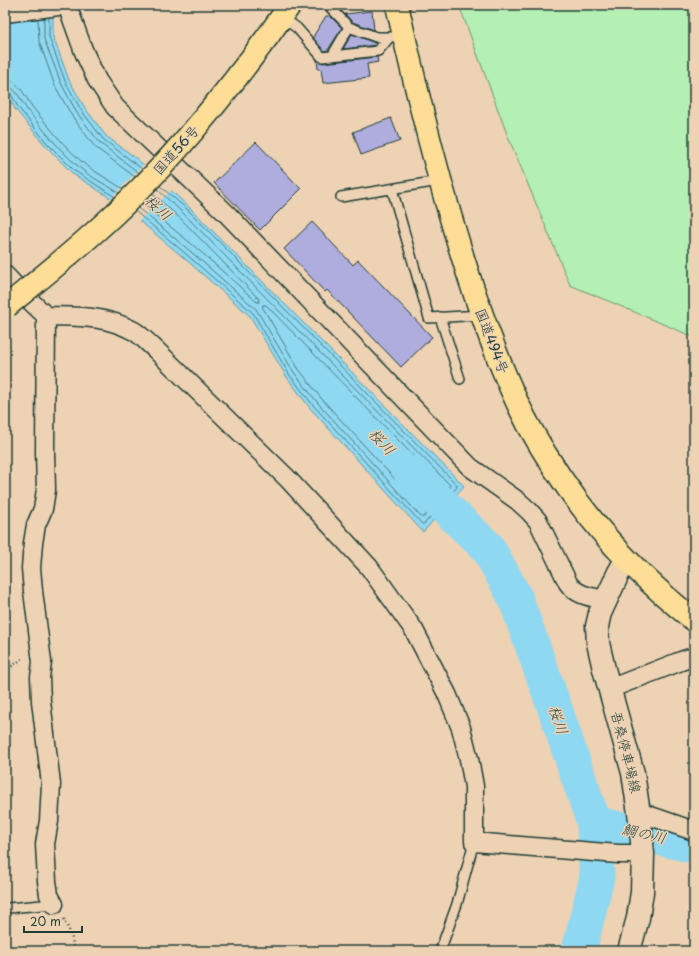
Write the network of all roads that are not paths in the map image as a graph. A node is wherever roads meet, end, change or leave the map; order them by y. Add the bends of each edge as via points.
1 (328, 5) edge
2 (397, 5) edge
3 (63, 6) edge
4 (286, 11) edge
5 (5, 13) edge
6 (349, 27) junction
7 (396, 36) junction
8 (332, 56) junction
9 (439, 181) junction
10 (392, 189) junction
11 (341, 197) dead end
12 (5, 274) edge
13 (6, 306) edge
14 (482, 315) junction
15 (46, 316) junction
16 (440, 317) junction
17 (460, 379) dead end
18 (626, 560) junction
19 (606, 600) junction
20 (694, 620) edge
21 (694, 658) edge
22 (610, 689) junction
23 (640, 816) junction
24 (694, 831) edge
25 (474, 842) junction
26 (642, 849) junction
27 (54, 904) joint
28 (8, 908) dead end
29 (440, 951) edge
30 (628, 951) edge

1 - 6 lane
2 - 7 highway, 国道494号
3 - 5 street
3 - 19 street via 97,80 115,106 227,214 470,467 529,511 538,521 573,590
4 - 8 lane via 322,57
4 - 13 highway, 国道56号, bridge via 202,121 140,190 61,262
6 - 7 lane via 376,37
6 - 8 lane
7 - 8 lane via 378,51
7 - 9 highway, 国道494号
9 - 10 lane
9 - 14 highway, 国道494号
10 - 11 lane
10 - 16 lane via 429,318
12 - 15 street
14 - 16 lane
14 - 18 highway, 国道494号 via 529,425 566,485
15 - 25 street via 88,317 111,321 135,332 287,478 369,567 414,630 447,694 461,728 470,759 474,786
15 - 27 street via 46,490 43,509 36,524 31,568 42,662 41,701 51,784 45,844 47,881
16 - 17 lane
18 - 19 main road, 吾桑停車場線
18 - 20 highway, 国道494号
19 - 22 main road, 吾桑停車場線 via 600,613 598,643
21 - 22 street
22 - 23 main road, 吾桑停車場線 via 633,773
23 - 24 street
23 - 26 main road, 吾桑停車場線
25 - 26 street via 618,854
25 - 29 lane via 457,904
26 - 30 main road, 吾桑停車場線 via 642,892 638,918
27 - 28 lane

